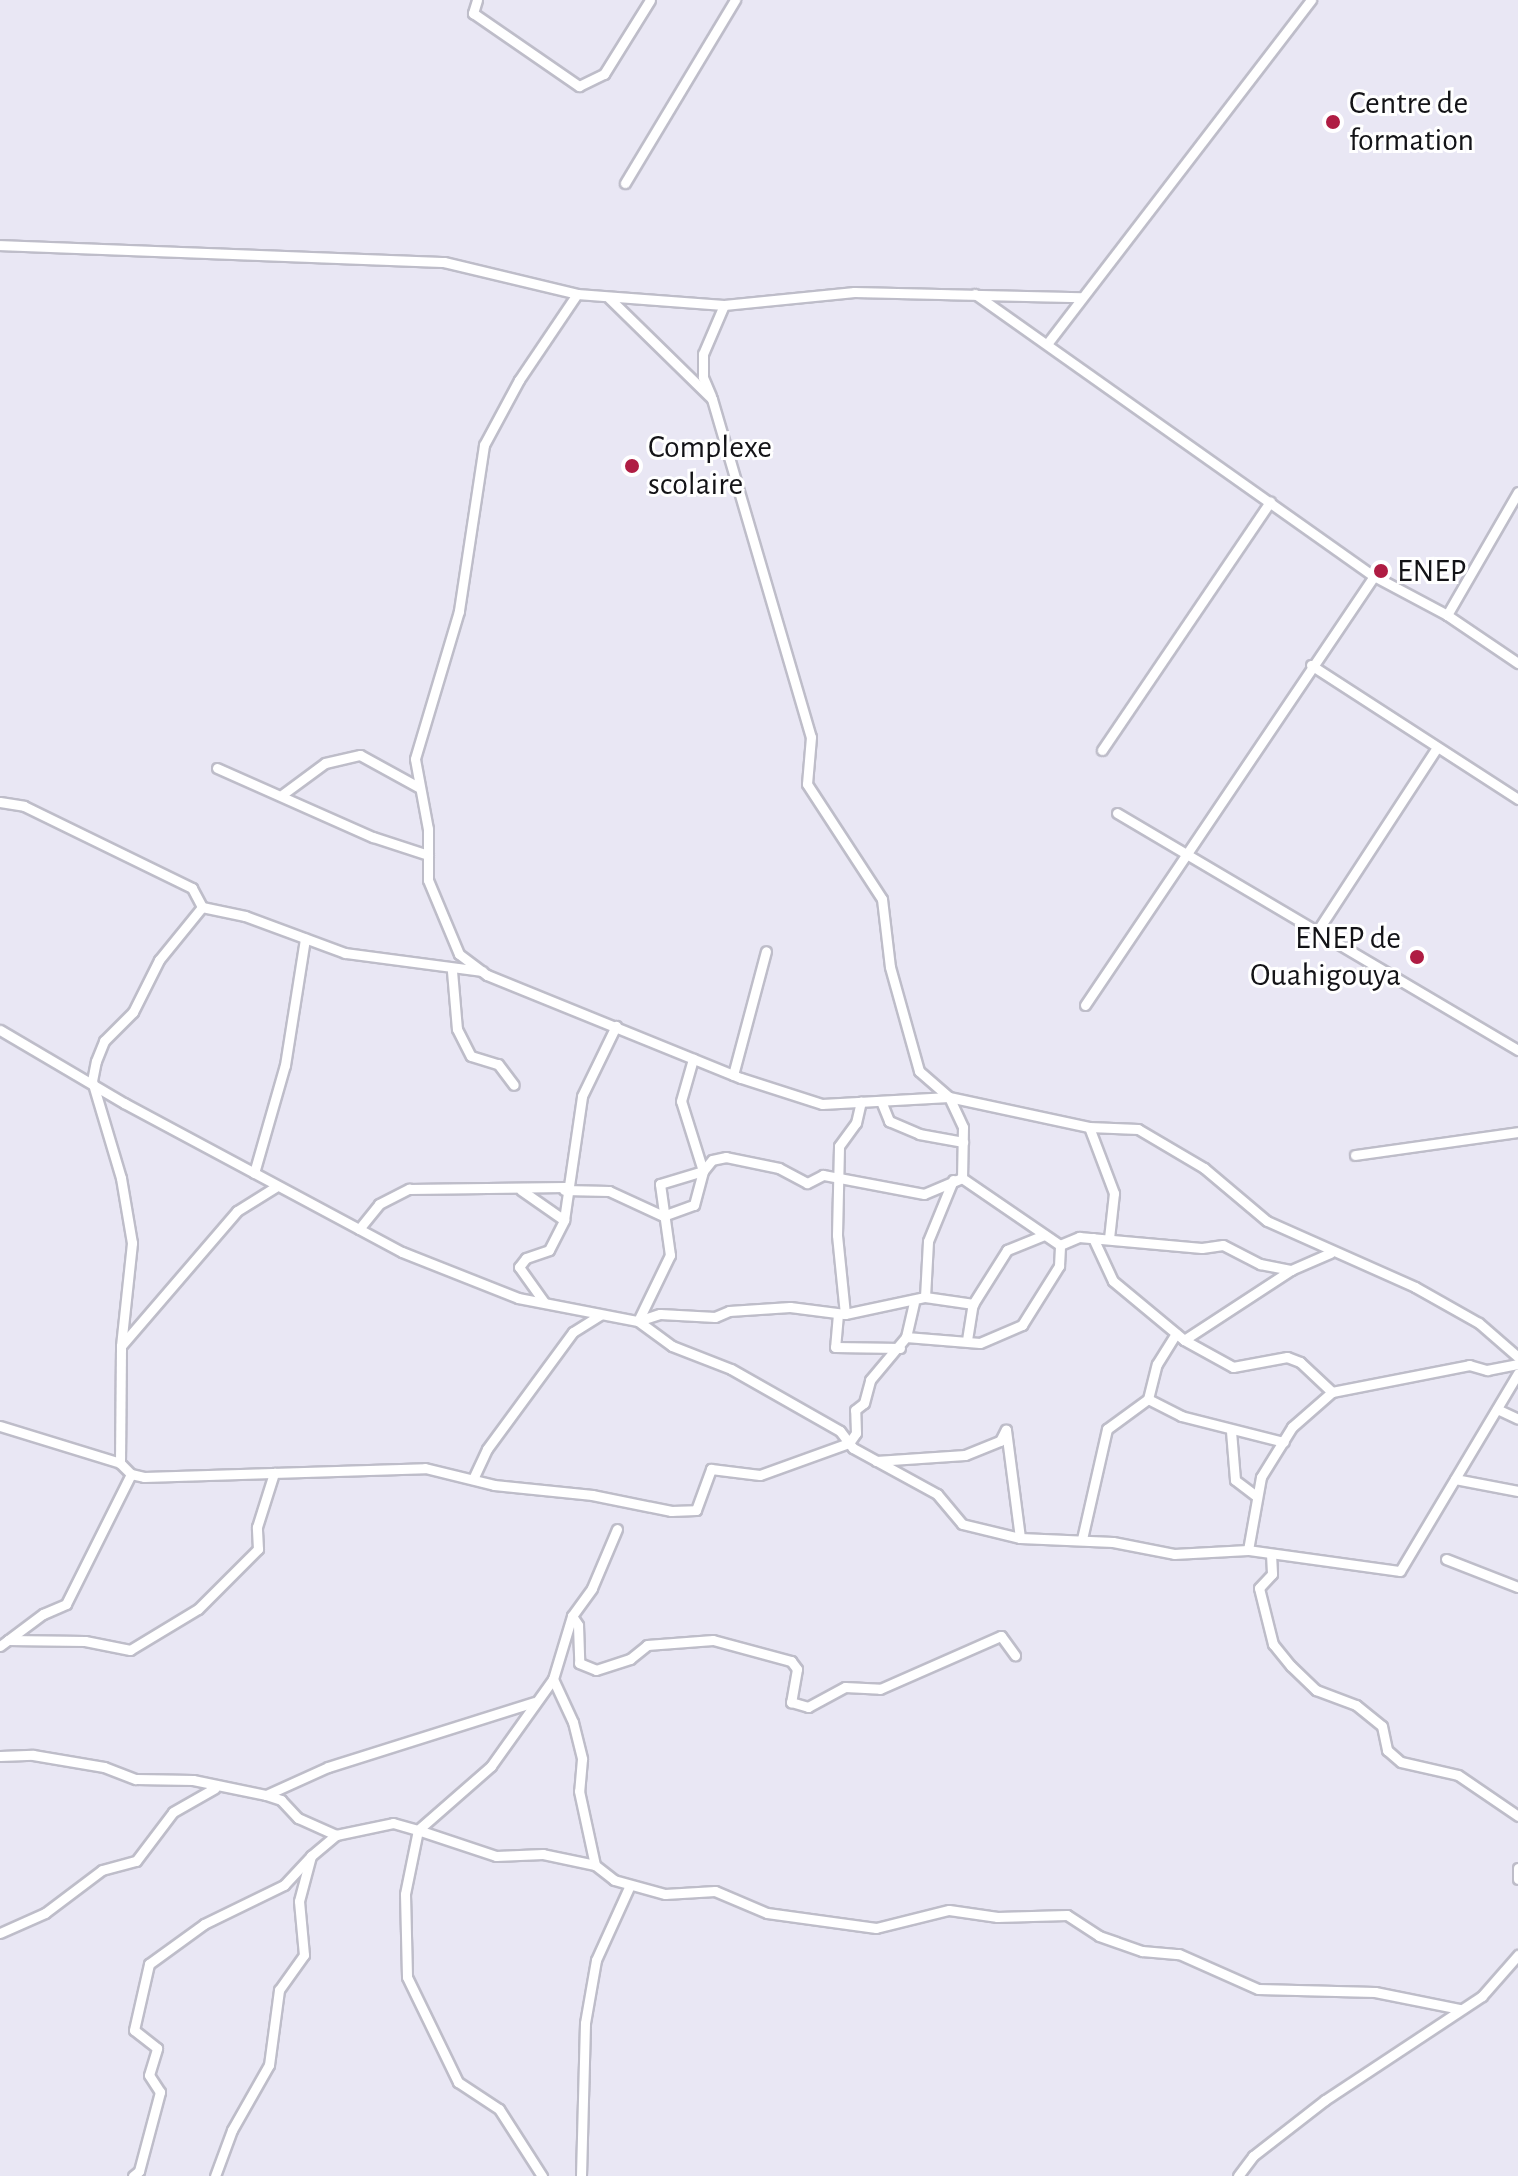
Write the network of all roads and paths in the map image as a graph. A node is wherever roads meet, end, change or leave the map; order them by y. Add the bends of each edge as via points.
1 (477, 0) edge
2 (650, 0) edge
3 (735, 0) edge
4 (1311, 0) edge
5 (625, 183) dead end
6 (0, 245) edge
7 (974, 293) junction
8 (577, 294) junction
9 (1081, 297) junction
10 (609, 298) junction
11 (724, 305) junction
12 (1047, 344) junction
13 (712, 399) junction
14 (1518, 492) edge
15 (1270, 502) junction
16 (1374, 576) junction
17 (1447, 615) junction
18 (1518, 663) edge
19 (1311, 665) junction
20 (1436, 749) junction
21 (1102, 750) dead end
22 (217, 768) dead end
23 (420, 788) junction
24 (283, 794) junction
25 (1518, 799) edge
26 (0, 802) edge
27 (1117, 813) dead end
28 (428, 855) junction
29 (1185, 855) junction
30 (202, 907) junction
31 (1316, 933) junction
32 (305, 939) junction
33 (766, 951) dead end
34 (452, 971) junction
35 (482, 971) junction
36 (1085, 1005) dead end
37 (616, 1026) junction
38 (0, 1030) edge
39 (1518, 1050) edge
40 (693, 1059) junction
41 (733, 1075) junction
42 (92, 1081) junction
43 (514, 1085) dead end
44 (949, 1097) junction
45 (881, 1101) junction
46 (861, 1102) junction
47 (1089, 1127) junction
48 (1518, 1132) edge
49 (963, 1142) junction
50 (1355, 1155) dead end
51 (703, 1171) junction
52 (254, 1173) junction
53 (958, 1179) junction
54 (839, 1180) junction
55 (277, 1186) junction
56 (564, 1189) junction
57 (521, 1190) junction
58 (663, 1216) junction
59 (564, 1220) junction
60 (359, 1229) junction
61 (1044, 1235) junction
62 (1093, 1238) junction
63 (1109, 1238) junction
64 (1060, 1245) junction
65 (1330, 1253) junction
66 (1291, 1270) junction
67 (925, 1297) junction
68 (544, 1302) junction
69 (914, 1303) junction
70 (973, 1304) junction
71 (842, 1314) junction
72 (600, 1315) junction
73 (638, 1321) junction
74 (906, 1337) junction
75 (1180, 1337) junction
76 (967, 1340) junction
77 (121, 1346) junction
78 (900, 1348) junction
79 (1518, 1357) edge
80 (1518, 1364) edge
81 (1518, 1373) edge
82 (1332, 1392) junction
83 (1148, 1399) junction
84 (1497, 1409) junction
85 (1518, 1419) edge
86 (0, 1426) edge
87 (1231, 1431) junction
88 (1284, 1442) junction
89 (849, 1443) junction
90 (876, 1461) junction
91 (120, 1463) junction
92 (274, 1473) junction
93 (131, 1474) junction
94 (473, 1479) junction
95 (1455, 1479) junction
96 (1518, 1491) edge
97 (1255, 1495) junction
98 (617, 1529) dead end
99 (1020, 1538) junction
100 (1082, 1539) junction
101 (1248, 1550) junction
102 (1271, 1554) junction
103 (1446, 1559) dead end
104 (1518, 1587) edge
105 (572, 1616) junction
106 (4, 1643) edge
107 (1015, 1655) dead end
108 (553, 1679) junction
109 (534, 1702) junction
110 (0, 1756) edge
111 (215, 1788) junction
112 (266, 1795) junction
113 (1517, 1809) edge
114 (418, 1830) junction
115 (336, 1835) junction
116 (311, 1856) junction
117 (595, 1865) junction
118 (1518, 1868) edge
119 (1518, 1879) edge
120 (630, 1885) junction
121 (0, 1933) edge
122 (1518, 1955) edge
123 (1460, 2009) junction
124 (133, 2176) edge
125 (215, 2176) edge
126 (542, 2176) edge
127 (581, 2176) edge
128 (1238, 2176) edge

1 - 2 street via 473,13 579,86 604,74
3 - 5 street
4 - 9 street
6 - 8 street via 444,262
7 - 9 street
7 - 11 street via 854,292
7 - 12 street
8 - 10 street
8 - 23 street via 519,380 484,445 459,611 415,759
9 - 12 street
10 - 11 street
10 - 13 street
11 - 13 street via 703,354 703,377
12 - 15 street
13 - 44 street via 811,737 807,784 882,899 890,967 919,1071
14 - 17 street
15 - 16 street
15 - 21 street
16 - 17 street
16 - 19 street
17 - 18 street
19 - 20 street
19 - 29 street
20 - 25 street
20 - 31 street
22 - 24 street
23 - 24 street via 360,755 325,763
23 - 28 street
24 - 28 street via 373,837
26 - 30 street via 24,806 192,888
27 - 29 street
28 - 35 street via 428,880 459,954
29 - 31 street
29 - 36 street
30 - 32 street via 245,916
30 - 42 street via 154,967 133,1012 104,1041
31 - 39 street
32 - 34 street via 345,953
32 - 52 street via 285,1065
33 - 41 street
34 - 35 street
34 - 43 street via 457,1029 471,1056 498,1064
35 - 37 street
37 - 40 street
37 - 56 street via 582,1096
38 - 42 street
40 - 41 street
40 - 51 street via 681,1101
41 - 46 street via 822,1104
42 - 52 street
42 - 77 street via 121,1178 132,1243
44 - 45 street
44 - 47 street
44 - 49 street via 963,1127
45 - 46 street
45 - 49 street via 889,1121 919,1134
46 - 54 street via 856,1123 839,1146
47 - 63 street via 1114,1193
47 - 65 street via 1138,1129 1204,1168 1267,1221
48 - 50 street
49 - 53 street
51 - 54 street via 712,1160 726,1157 779,1168 807,1183 823,1175
51 - 58 street via 694,1205
51 - 58 street via 660,1184
52 - 55 street
53 - 54 street via 924,1194
53 - 61 street
53 - 67 street via 928,1241
54 - 71 street
55 - 60 street
55 - 77 street via 229,1220
56 - 57 street
56 - 58 street via 609,1191
56 - 59 street
57 - 59 street
57 - 60 street via 409,1189 379,1204
58 - 73 street via 670,1255
59 - 68 street via 549,1250 526,1258 519,1267
60 - 68 street via 460,1277
61 - 64 street
61 - 70 street via 1007,1250
62 - 63 street
62 - 64 street
62 - 75 street via 1113,1281
63 - 66 street via 1202,1248 1223,1245 1260,1264
64 - 76 street via 1059,1266 1022,1325 980,1343
65 - 66 street
65 - 79 street via 1415,1287 1466,1315
66 - 75 street
67 - 69 street
67 - 70 street
68 - 72 street
69 - 71 street
69 - 74 street
70 - 76 street
71 - 73 street via 790,1307 729,1311 715,1317 660,1314
71 - 78 street via 835,1347
72 - 73 street
72 - 94 street via 573,1332 487,1449
73 - 89 street via 672,1346 731,1369 840,1431
74 - 76 street
74 - 78 street
75 - 82 street via 1233,1367 1287,1357 1300,1362
75 - 83 street via 1157,1364
77 - 91 street
78 - 89 street via 870,1380 864,1403 855,1410 856,1433
80 - 82 street via 1487,1370 1469,1365
81 - 84 street
82 - 88 street via 1314,1412 1306,1412
83 - 87 street
83 - 100 street via 1107,1429
84 - 85 street
84 - 95 street
86 - 91 street
87 - 88 street
87 - 97 street via 1235,1480
88 - 97 street
89 - 90 street
89 - 94 street via 760,1475 711,1469 696,1510 671,1511
90 - 99 street via 937,1494 962,1524
90 - 99 street via 965,1455 1000,1441 1006,1429
91 - 93 street
92 - 93 street
92 - 94 street via 425,1468
92 - 106 street via 257,1527 258,1549 198,1609 130,1650 85,1641
93 - 106 street via 66,1604
95 - 96 street
95 - 102 street via 1400,1571
97 - 101 street
98 - 105 street via 592,1588
99 - 100 street
100 - 101 street via 1174,1554
101 - 102 street
102 - 113 street via 1272,1574 1259,1588 1273,1644 1291,1666 1316,1690 1356,1705 1382,1726 1387,1750 1401,1762 1458,1775
103 - 104 street
105 - 107 street via 578,1625 579,1663 596,1670 630,1659 647,1645 713,1640 791,1661 797,1669 791,1702 808,1707 845,1687 880,1689 1001,1636
105 - 108 street
108 - 109 street
108 - 117 street via 573,1722 582,1759 579,1791
109 - 112 street via 328,1767
109 - 114 street via 491,1766
110 - 111 street via 65,1759 136,1779 193,1780
111 - 112 street
111 - 121 street via 173,1812 136,1861 102,1870 45,1913
112 - 115 street via 281,1800 298,1818
114 - 115 street via 393,1823
114 - 117 street via 496,1856 543,1854
114 - 126 street via 405,1894 407,1977 458,2082 499,2109
115 - 116 street
116 - 124 street via 284,1885 204,1924 149,1964 134,2030 157,2048 149,2075 160,2092 139,2171
116 - 125 street via 299,1901 304,1955 279,1990 269,2065 232,2130
117 - 120 street
118 - 119 street
120 - 123 street via 665,1894 715,1891 767,1913 876,1928 949,1910 997,1917 1067,1915 1099,1936 1221,1968 1258,1989 1375,1992
120 - 127 street via 596,1960 590,1992
122 - 123 street via 1482,1996
123 - 128 street via 1325,2100 1253,2156

